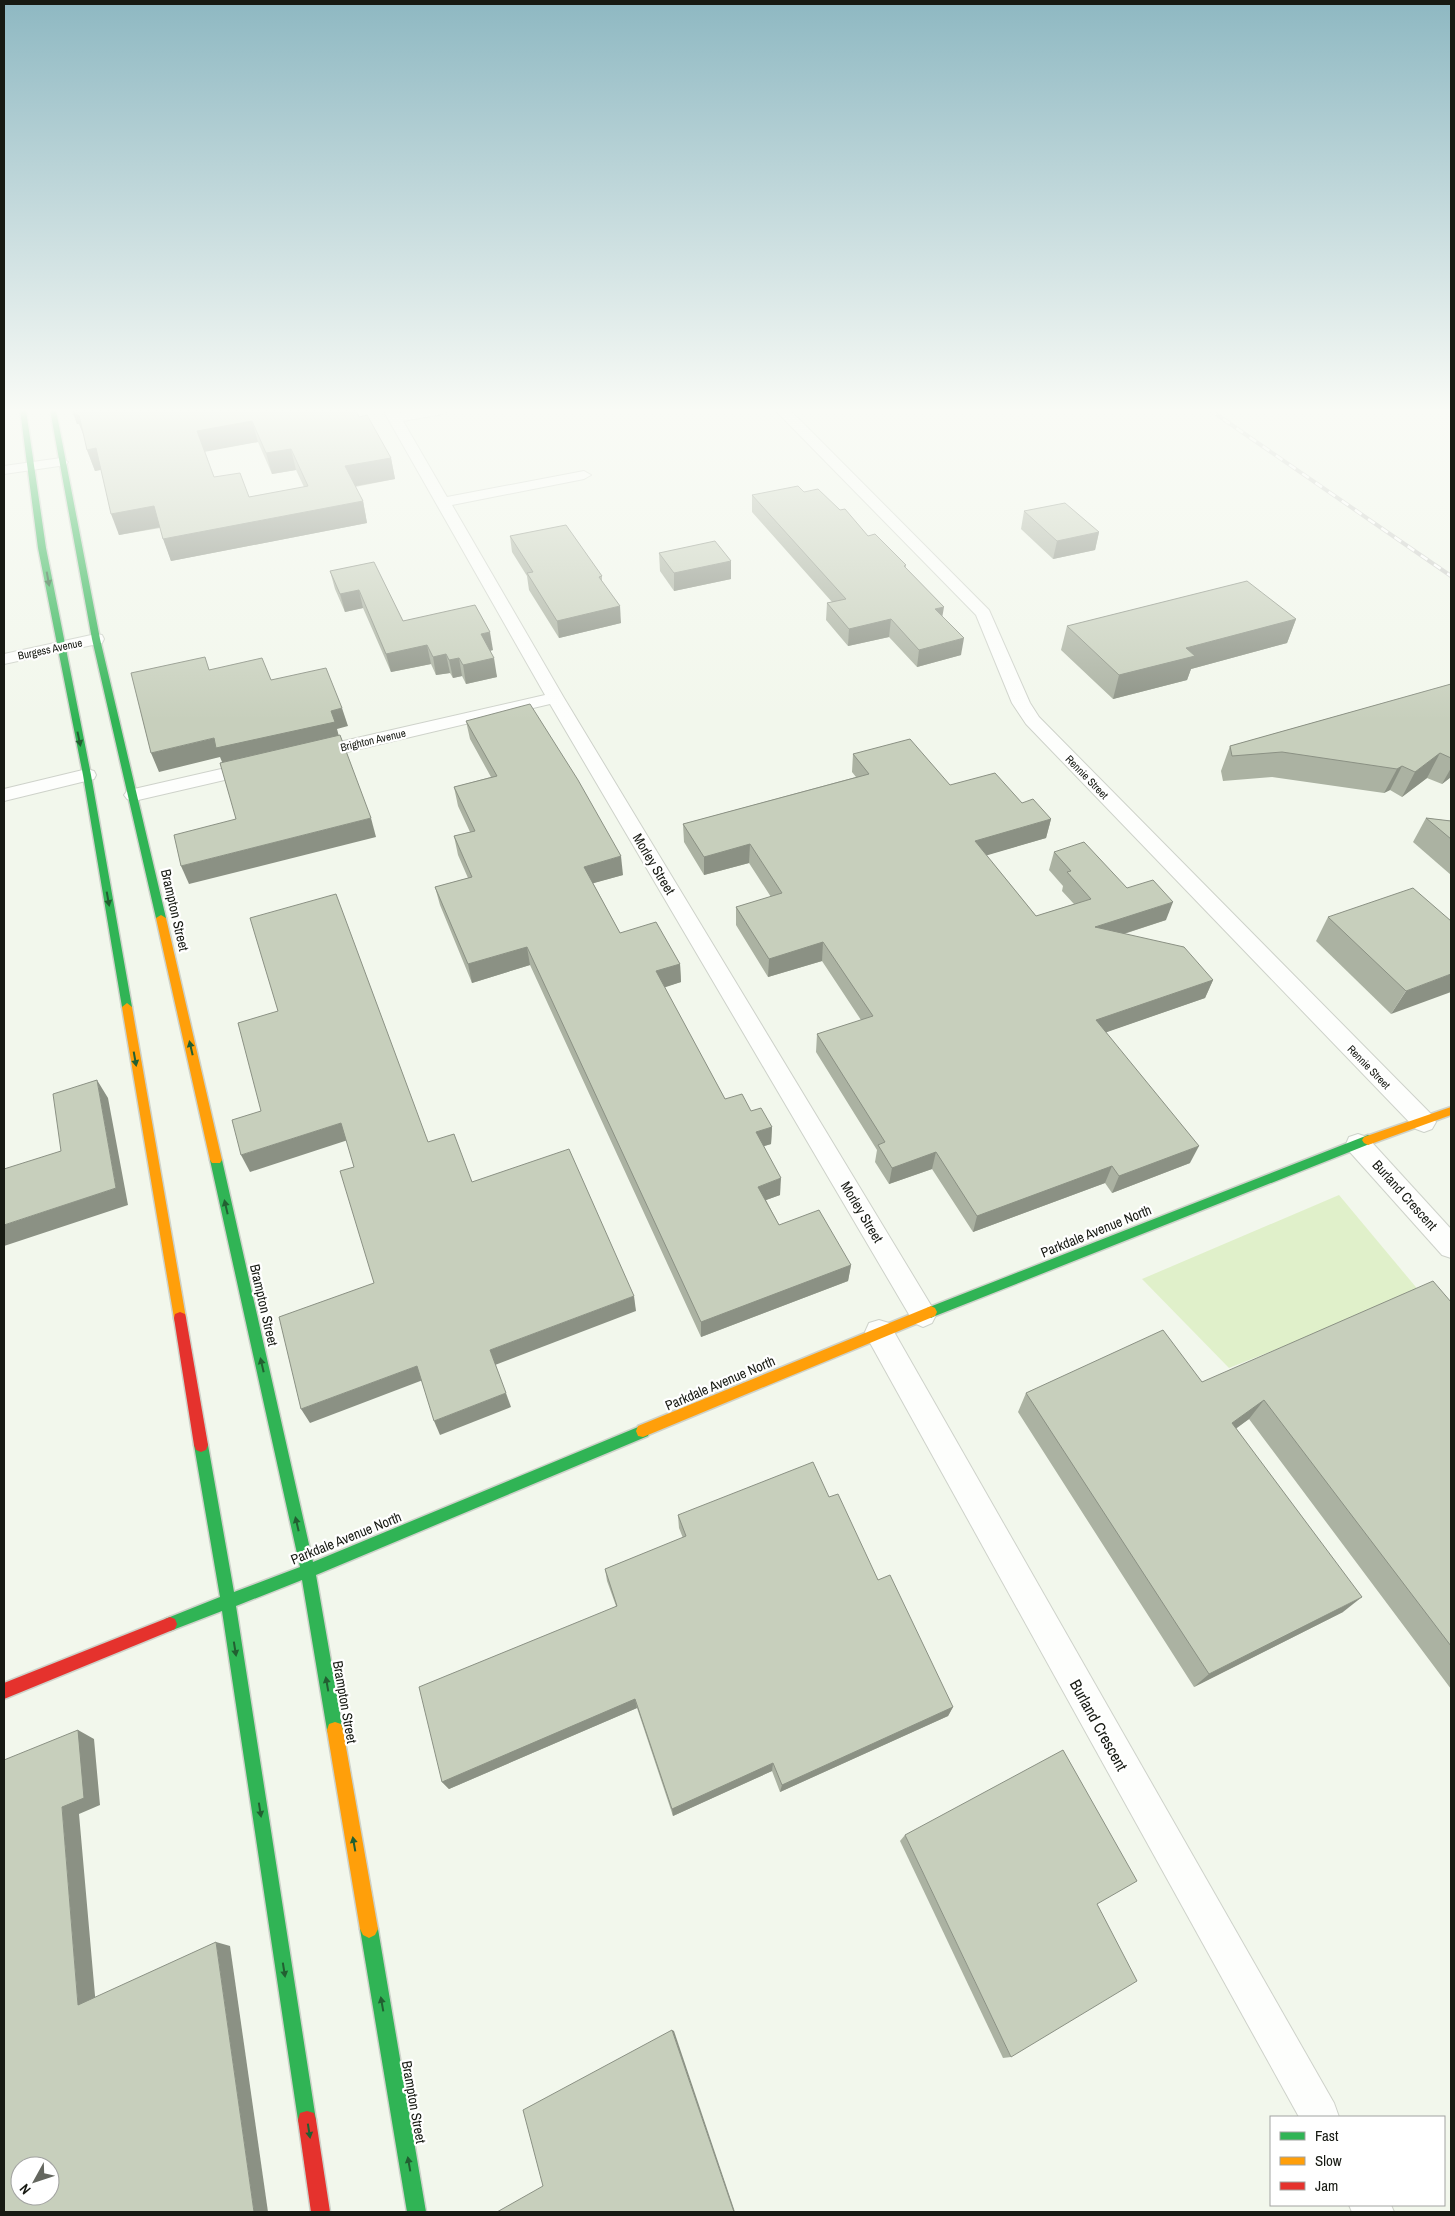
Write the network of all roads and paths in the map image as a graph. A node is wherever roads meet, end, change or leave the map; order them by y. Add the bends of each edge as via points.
1 (36, 513) edge
2 (71, 513) edge
3 (450, 513) edge
4 (884, 513) edge
5 (96, 639) junction
6 (60, 647) junction
7 (4, 659) edge
8 (554, 698) junction
9 (299, 757) edge
10 (270, 764) edge
11 (87, 775) junction
12 (4, 795) edge
13 (134, 795) junction
14 (1451, 1111) edge
15 (1424, 1122) junction
16 (1358, 1144) junction
17 (1451, 1247) edge
18 (923, 1315) junction
19 (879, 1332) junction
20 (308, 1571) junction
21 (228, 1601) junction
22 (4, 1691) edge
23 (1319, 2116) edge
24 (321, 2212) edge
25 (417, 2212) edge

1 -> 6 street
2 - 5 street, Brampton Street
3 - 8 street, Morley Street
4 - 15 street, Rennie Street via 983,613 1021,703 1032,720
5 - 6 street, Burgess Avenue
5 - 13 street, Brampton Street
6 - 7 street, Burgess Avenue
6 -> 11 street
8 - 9 street, Brighton Avenue
8 - 18 street, Morley Street
10 - 13 street
11 - 12 street
11 -> 21 street
20 -> 13 street, Brampton Street
14 - 15 street, Parkdale Avenue North
15 - 16 street, Parkdale Avenue North
16 - 17 street, Burland Crescent
16 - 18 street, Parkdale Avenue North
18 - 19 street, Parkdale Avenue North
19 - 20 street, Parkdale Avenue North
19 - 23 street, Burland Crescent
20 - 21 street, Parkdale Avenue North
25 -> 20 street, Brampton Street
21 - 22 street, Parkdale Avenue North
21 -> 24 street

